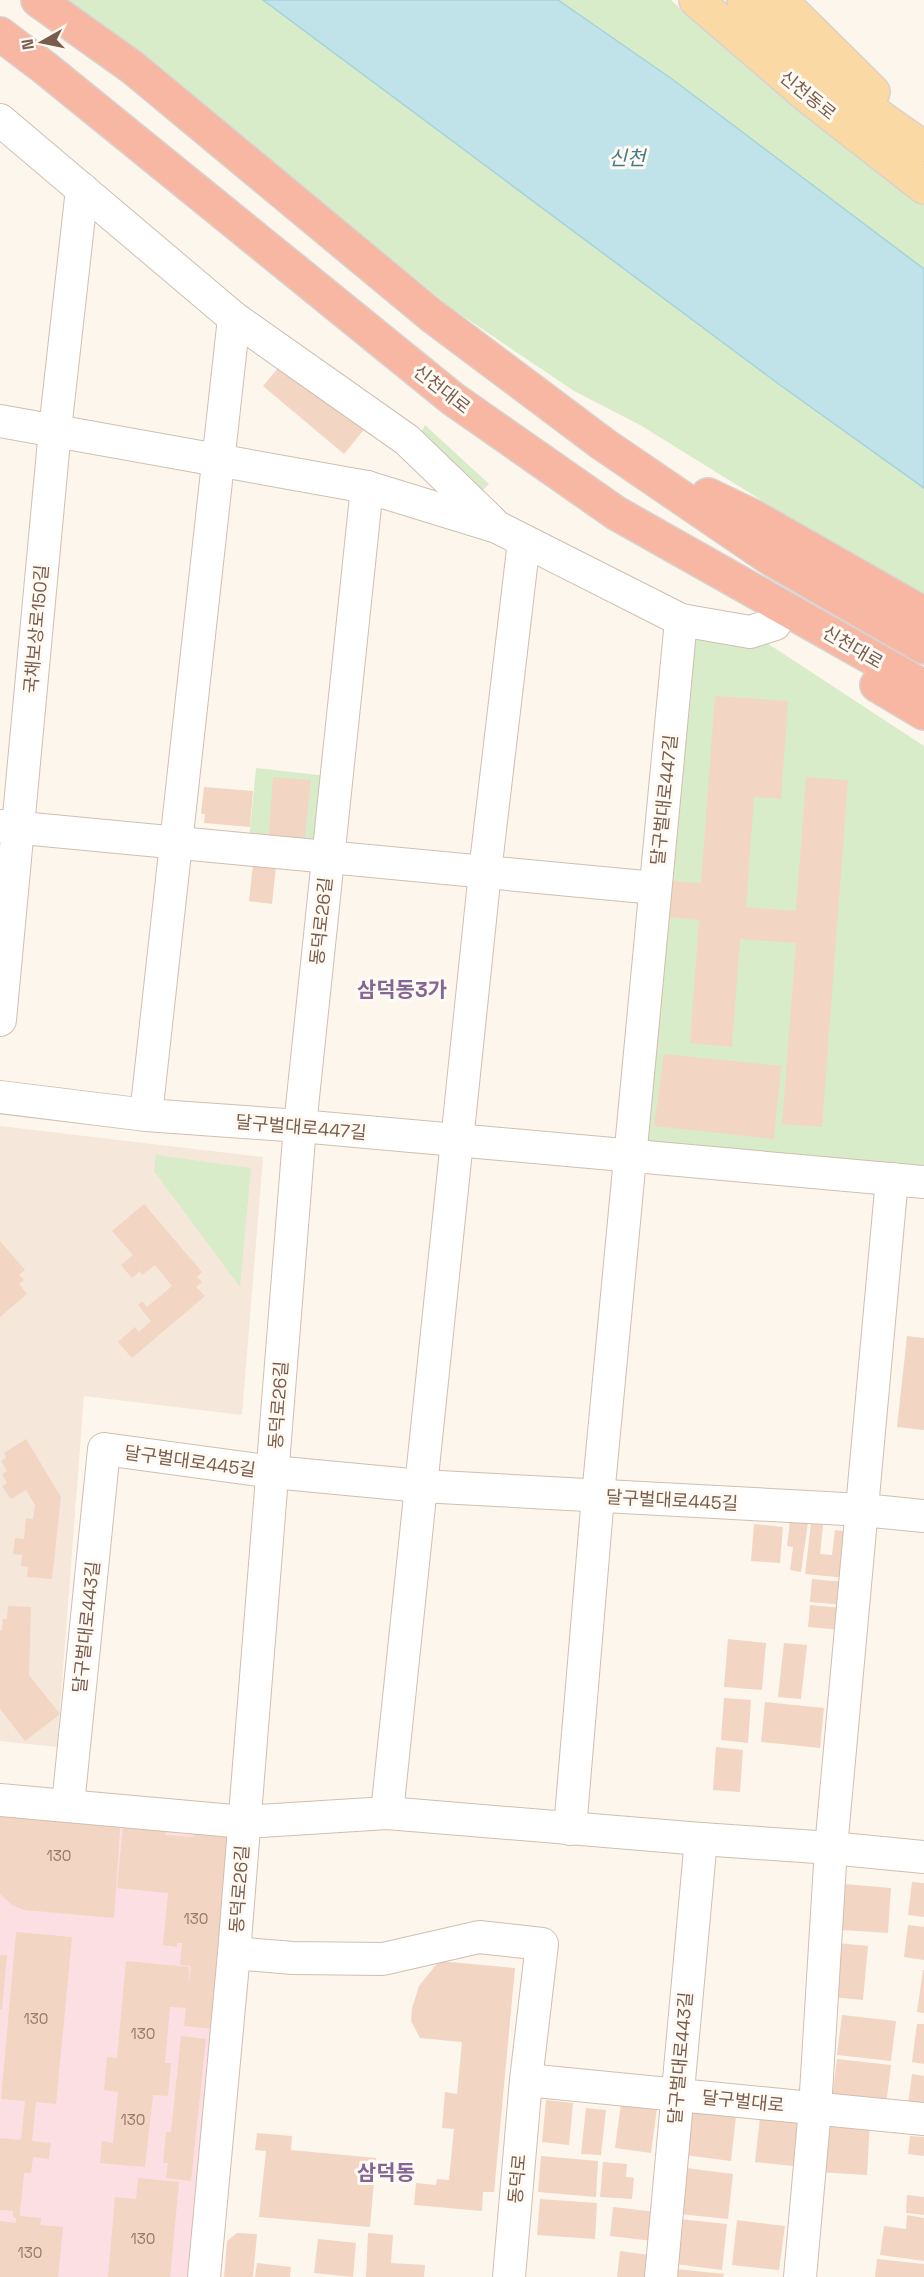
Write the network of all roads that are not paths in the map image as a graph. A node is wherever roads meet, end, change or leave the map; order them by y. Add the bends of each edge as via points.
1 (38, 0) edge
2 (696, 0) edge
3 (744, 0) edge
4 (780, 0) edge
5 (0, 33) edge
6 (893, 110) junction
7 (0, 120) edge
8 (924, 125) edge
9 (924, 140) edge
10 (924, 148) edge
11 (924, 187) edge
12 (82, 189) junction
13 (234, 318) junction
14 (0, 421) edge
15 (55, 430) junction
16 (603, 444) junction
17 (219, 459) junction
18 (367, 487) junction
19 (616, 513) junction
20 (511, 534) junction
21 (924, 614) edge
22 (681, 620) junction
23 (775, 624) junction
24 (924, 647) edge
25 (924, 687) edge
26 (924, 713) edge
27 (8, 827) edge
28 (176, 843) junction
29 (328, 857) junction
30 (485, 872) junction
31 (655, 888) junction
32 (0, 1020) edge
33 (0, 1097) edge
34 (146, 1115) junction
35 (300, 1126) junction
36 (457, 1140) junction
37 (629, 1156) junction
38 (892, 1179) junction
39 (924, 1182) edge
40 (104, 1449) joint
41 (273, 1472) junction
42 (421, 1486) junction
43 (598, 1496) junction
44 (863, 1510) junction
45 (924, 1516) edge
46 (0, 1800) edge
47 (68, 1805) junction
48 (387, 1814) junction
49 (244, 1822) junction
50 (570, 1829) junction
51 (701, 1839) junction
52 (831, 1848) junction
53 (924, 1857) edge
54 (542, 1944) joint
55 (234, 1953) junction
56 (526, 2080) junction
57 (676, 2095) junction
58 (814, 2109) junction
59 (924, 2119) edge
60 (204, 2277) edge
61 (508, 2277) edge
62 (661, 2277) edge
63 (800, 2277) edge

1 - 16 highway, 신천대로 via 132,67 431,315
2 - 11 main road, 신천동로 via 810,98
3 - 10 main road via 809,67
4 - 6 main road
5 - 19 highway, 신천대로 via 453,399
6 - 8 main road
6 - 9 main road
7 - 12 street
12 - 13 street
12 - 15 street, 국채보상로150길
13 - 17 street
13 - 20 street via 407,440
14 - 15 street
15 - 17 street
15 - 27 street, 국채보상로150길
16 - 21 highway via 753,517
16 - 24 highway, 신천대로 via 770,558
17 - 18 street
17 - 28 street
18 - 20 street
18 - 29 street, 동덕로26길
19 - 23 highway
19 - 25 highway, 신천대로
20 - 22 street
20 - 30 street
22 - 23 street via 750,632
22 - 31 street, 달구벌대로447길
23 - 26 highway
27 - 28 street, 동덕로26길
27 - 32 street
28 - 29 street, 동덕로26길
28 - 34 street
29 - 30 street, 동덕로26길
29 - 35 street, 동덕로26길
30 - 31 street, 동덕로26길
30 - 36 street
31 - 37 street, 달구벌대로447길
33 - 34 street, 달구벌대로447길
34 - 35 street, 달구벌대로447길
35 - 36 street, 달구벌대로447길
35 - 41 street, 동덕로26길
36 - 37 street, 달구벌대로447길
36 - 42 street
37 - 38 street, 달구벌대로447길
37 - 43 street
38 - 39 street, 달구벌대로447길
38 - 44 street
40 - 41 street, 달구벌대로445길
40 - 47 street, 달구벌대로443길
41 - 42 street, 달구벌대로445길
41 - 49 street, 동덕로26길
42 - 43 street, 달구벌대로445길
42 - 48 street
43 - 44 street, 달구벌대로445길
43 - 50 street
44 - 45 street, 달구벌대로445길
44 - 52 street
46 - 47 street
47 - 49 street
48 - 49 street
48 - 50 street
49 - 55 street, 동덕로26길
50 - 51 street
51 - 52 street
51 - 57 street, 달구벌대로443길
52 - 53 street
52 - 58 street
54 - 55 street, 동덕로26길 via 479,1937 383,1959
54 - 56 street, 동덕로
55 - 60 street, 동덕로26길
56 - 57 street, 달구벌대로
56 - 61 street, 동덕로
57 - 58 street, 달구벌대로
57 - 62 street, 달구벌대로443길
58 - 59 street, 달구벌대로
58 - 63 street

